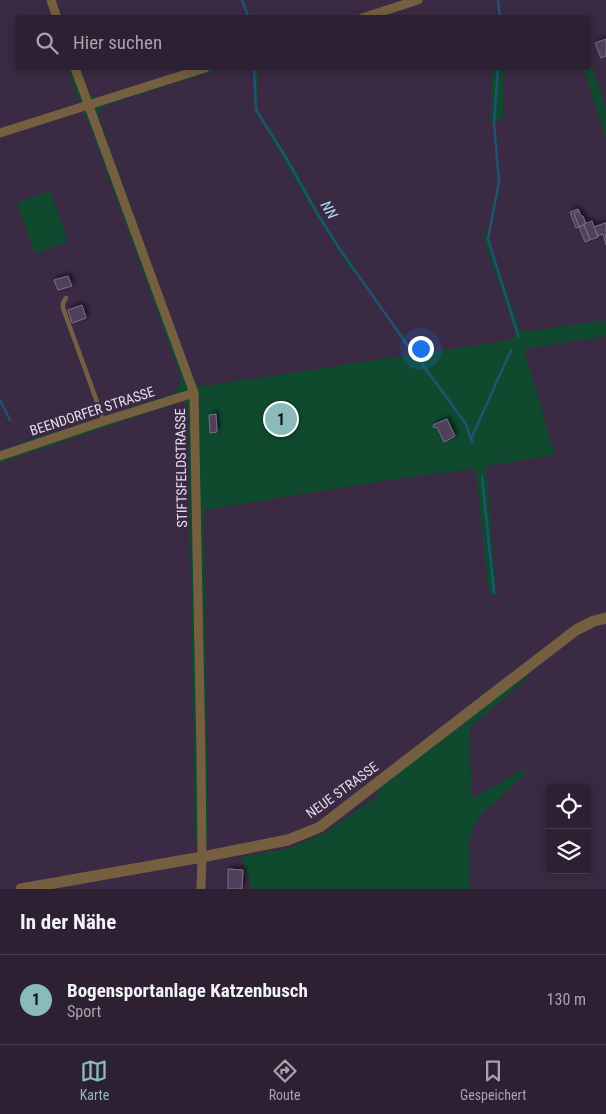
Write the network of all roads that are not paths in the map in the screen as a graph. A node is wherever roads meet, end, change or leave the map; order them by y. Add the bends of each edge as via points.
1 (51, 0) edge
2 (418, 0) edge
3 (56, 15) edge
4 (371, 15) edge
5 (76, 70) edge
6 (198, 70) edge
7 (88, 104) junction
8 (0, 133) edge
9 (66, 298) dead end
10 (194, 393) junction
11 (104, 421) junction
12 (0, 456) edge
13 (606, 618) edge
14 (202, 857) junction
15 (21, 889) edge
16 (201, 889) edge

1 - 3 street
2 - 4 street
5 - 7 street, STIFTSFELDSTRASSE
6 - 7 street
7 - 8 street
7 - 10 street, STIFTSFELDSTRASSE
9 - 11 lane via 63,308
10 - 11 street, BEENDORFER STRASSE
10 - 14 street, STIFTSFELDSTRASSE
11 - 12 street, BEENDORFER STRASSE
13 - 14 street, NEUE STRASSE via 576,630 320,827 288,840
14 - 15 street, NEUE STRASSE
14 - 16 street, STIFTSFELDSTRASSE

